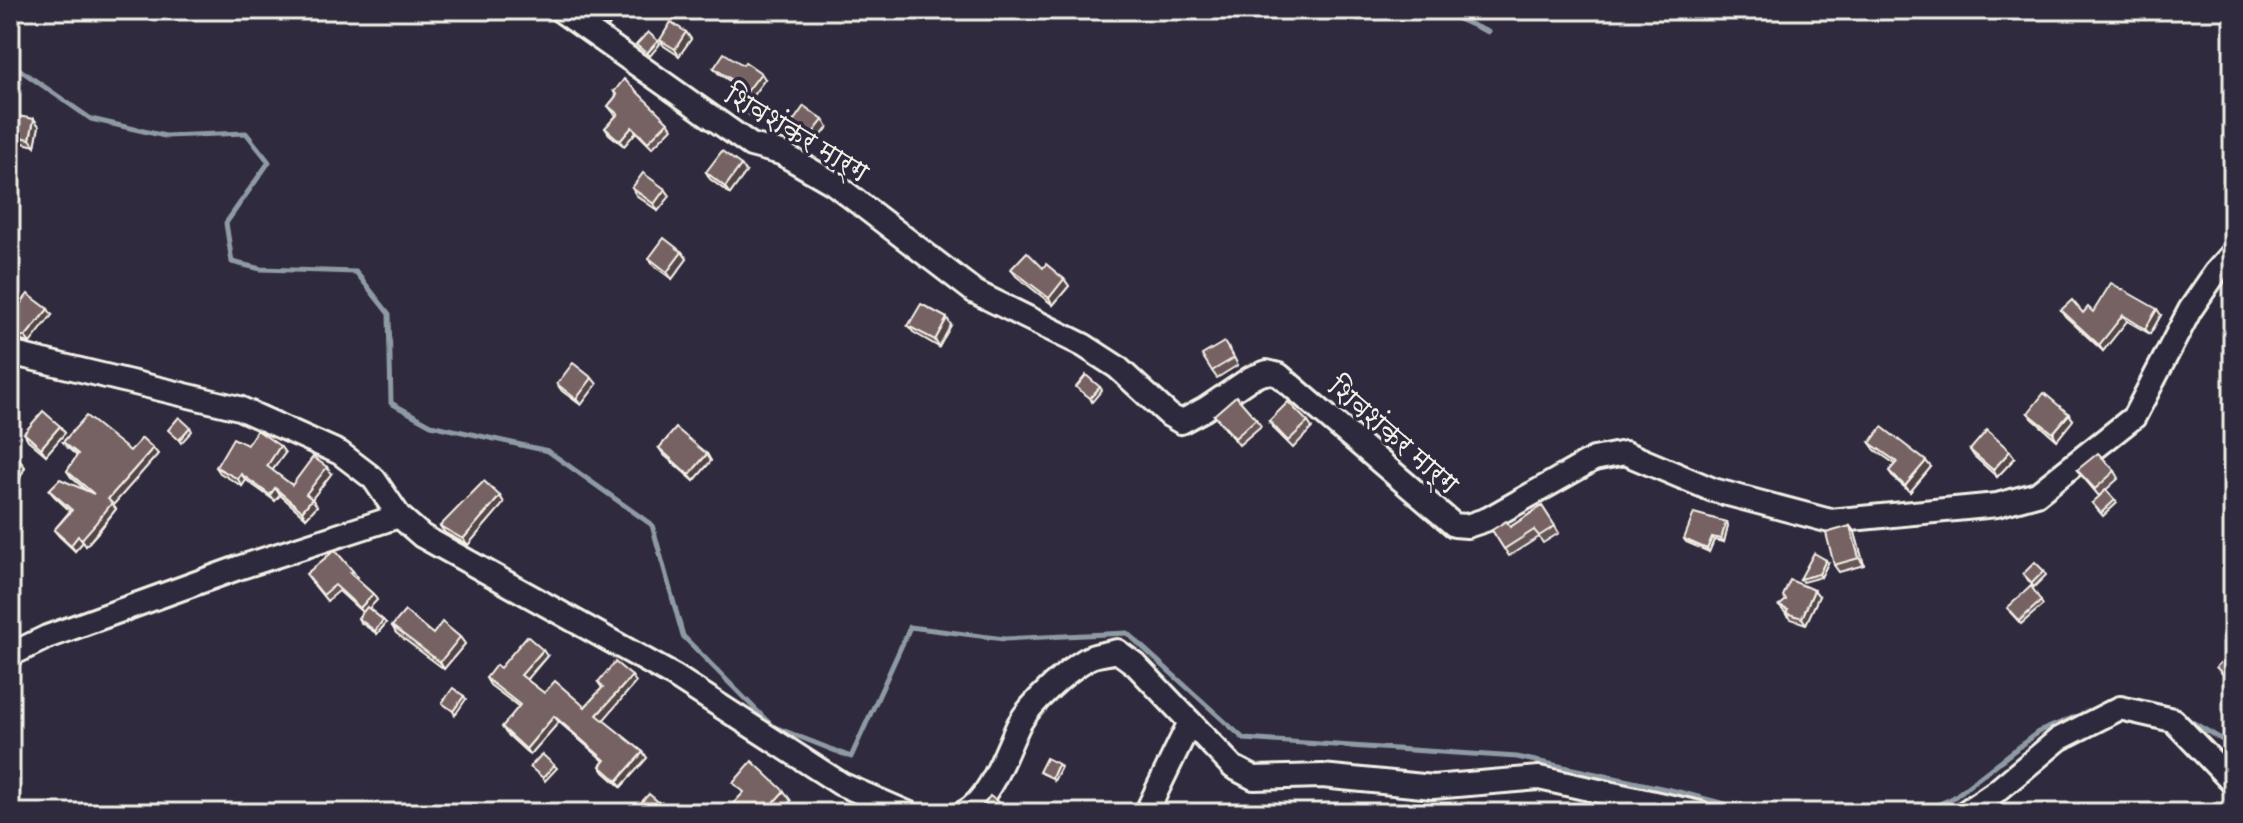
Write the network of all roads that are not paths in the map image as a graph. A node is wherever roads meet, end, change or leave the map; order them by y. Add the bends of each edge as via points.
1 (560, 10) edge
2 (2233, 253) edge
3 (10, 353) edge
4 (399, 516) junction
5 (10, 655) edge
6 (1190, 722) junction
7 (2233, 783) edge
8 (908, 813) edge
9 (963, 813) edge
10 (1146, 813) edge
11 (1700, 813) edge
12 (1964, 813) edge

1 - 2 street, शिवशंकर मार्ग via 751,145 781,153 833,183 975,292 1117,367 1181,422 1251,378 1267,372 1279,375 1454,525 1488,519 1594,459 1625,453 1713,490 1830,521 1997,505 2037,494 2134,417 2190,310
3 - 4 street via 239,408 340,453 374,479
4 - 5 street via 238,568
4 - 8 street via 422,536 674,676 841,784
6 - 9 street via 1117,651 1089,658 1021,721 991,783
6 - 10 street
6 - 11 street via 1233,767 1254,778 1322,776 1433,787 1539,778
7 - 12 street via 2173,720 2120,708 2059,739

